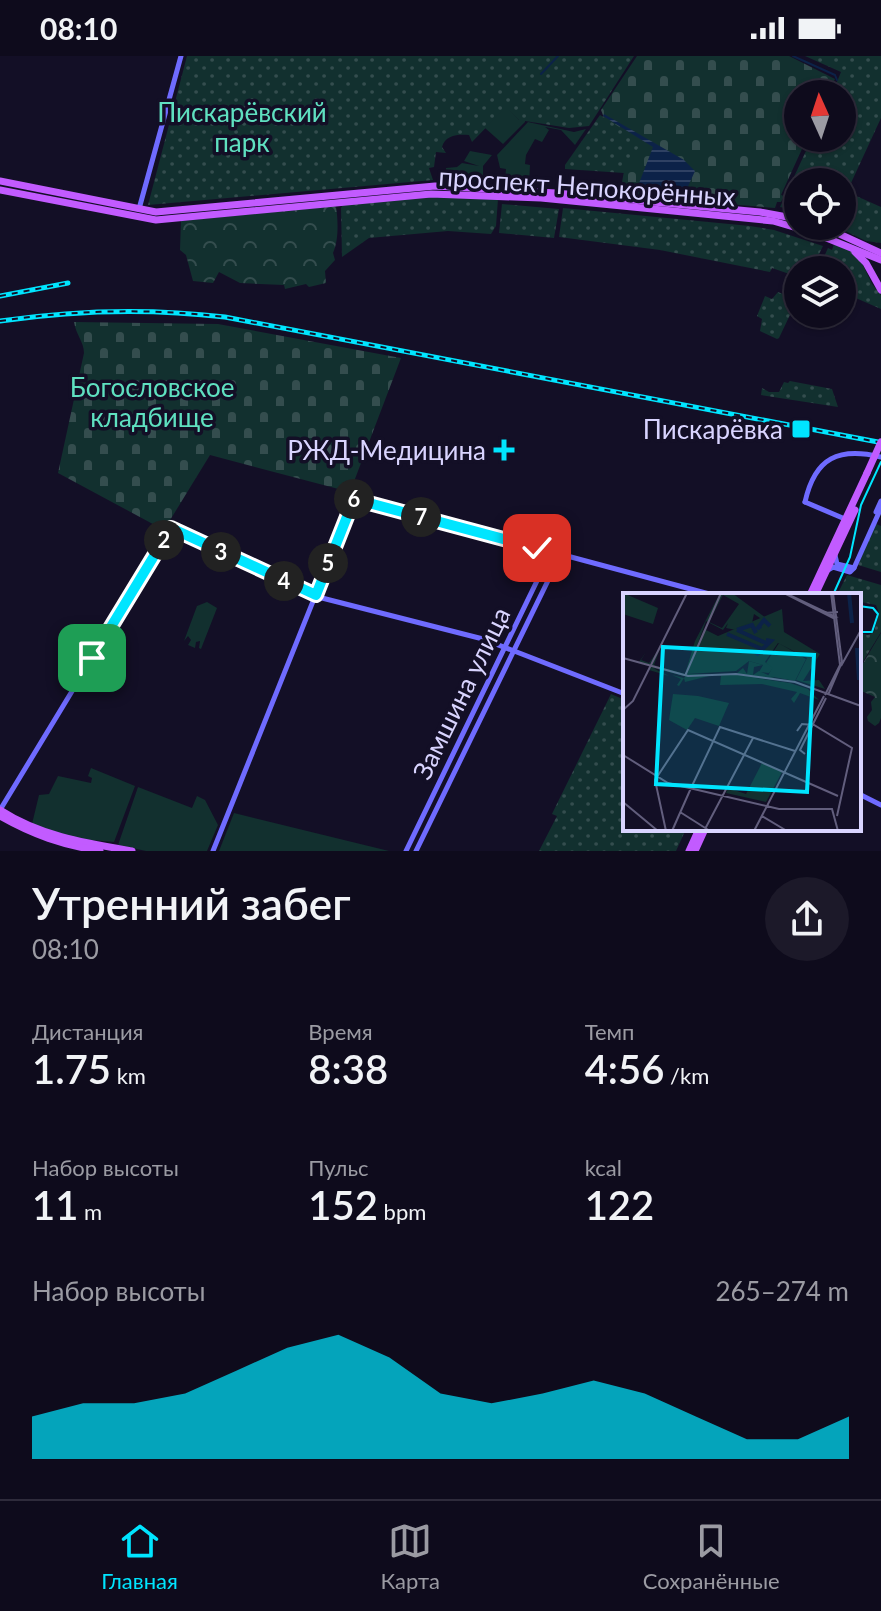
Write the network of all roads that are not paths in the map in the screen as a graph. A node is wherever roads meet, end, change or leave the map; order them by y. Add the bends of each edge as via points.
1 (181, 56) edge
2 (0, 181) edge
3 (0, 190) edge
4 (624, 203) junction
5 (140, 212) junction
6 (784, 216) edge
7 (856, 239) edge
8 (853, 240) edge
9 (835, 241) junction
10 (881, 245) edge
11 (825, 246) dead end
12 (851, 248) junction
13 (881, 253) edge
14 (881, 260) edge
15 (881, 290) edge
16 (881, 442) edge
17 (881, 456) edge
18 (869, 474) junction
19 (881, 501) edge
20 (881, 508) edge
21 (845, 519) junction
22 (551, 552) junction
23 (561, 554) junction
24 (834, 554) junction
25 (852, 569) junction
26 (826, 573) junction
27 (706, 593) edge
28 (813, 593) edge
29 (813, 593) edge
30 (316, 595) junction
31 (505, 648) junction
32 (514, 651) junction
33 (623, 693) edge
34 (861, 795) edge
35 (881, 805) edge
36 (0, 812) edge
37 (701, 831) edge
38 (100, 851) edge
39 (132, 851) edge
40 (213, 851) edge
41 (406, 851) edge
42 (416, 851) edge
43 (692, 851) edge

1 - 5 street
2 - 5 main road, проспект Непокорённых
3 - 5 main road, проспект Непокорённых
4 - 5 main road, проспект Непокорённых via 435,186 163,220
4 - 6 main road, проспект Непокорённых
4 - 9 main road, проспект Непокорённых via 759,219
7 - 10 main road
8 - 13 main road
9 - 11 main road
9 - 12 main road, проспект Непокорённых
12 - 14 main road, проспект Непокорённых
12 - 15 main road
16 - 18 main road, bridge
17 - 18 main road, bridge
17 - 21 street via 853,452 824,462 817,472 805,502
18 - 21 main road
18 - 24 main road
19 - 25 street
20 - 25 street
21 - 28 main road
22 - 23 street
22 - 30 street via 354,499
22 - 31 street, Замшина улица
23 - 27 street
23 - 32 street, Замшина улица
24 - 25 street via 837,564
24 - 26 main road
25 - 26 street via 831,567
26 - 29 main road
30 - 31 street
30 - 36 street via 171,528
30 - 40 street
31 - 32 street
31 - 41 street, Замшина улица
32 - 33 street
32 - 42 street, Замшина улица
34 - 35 street
36 - 38 main road via 23,829 60,844
36 - 39 main road via 61,838
37 - 43 main road

